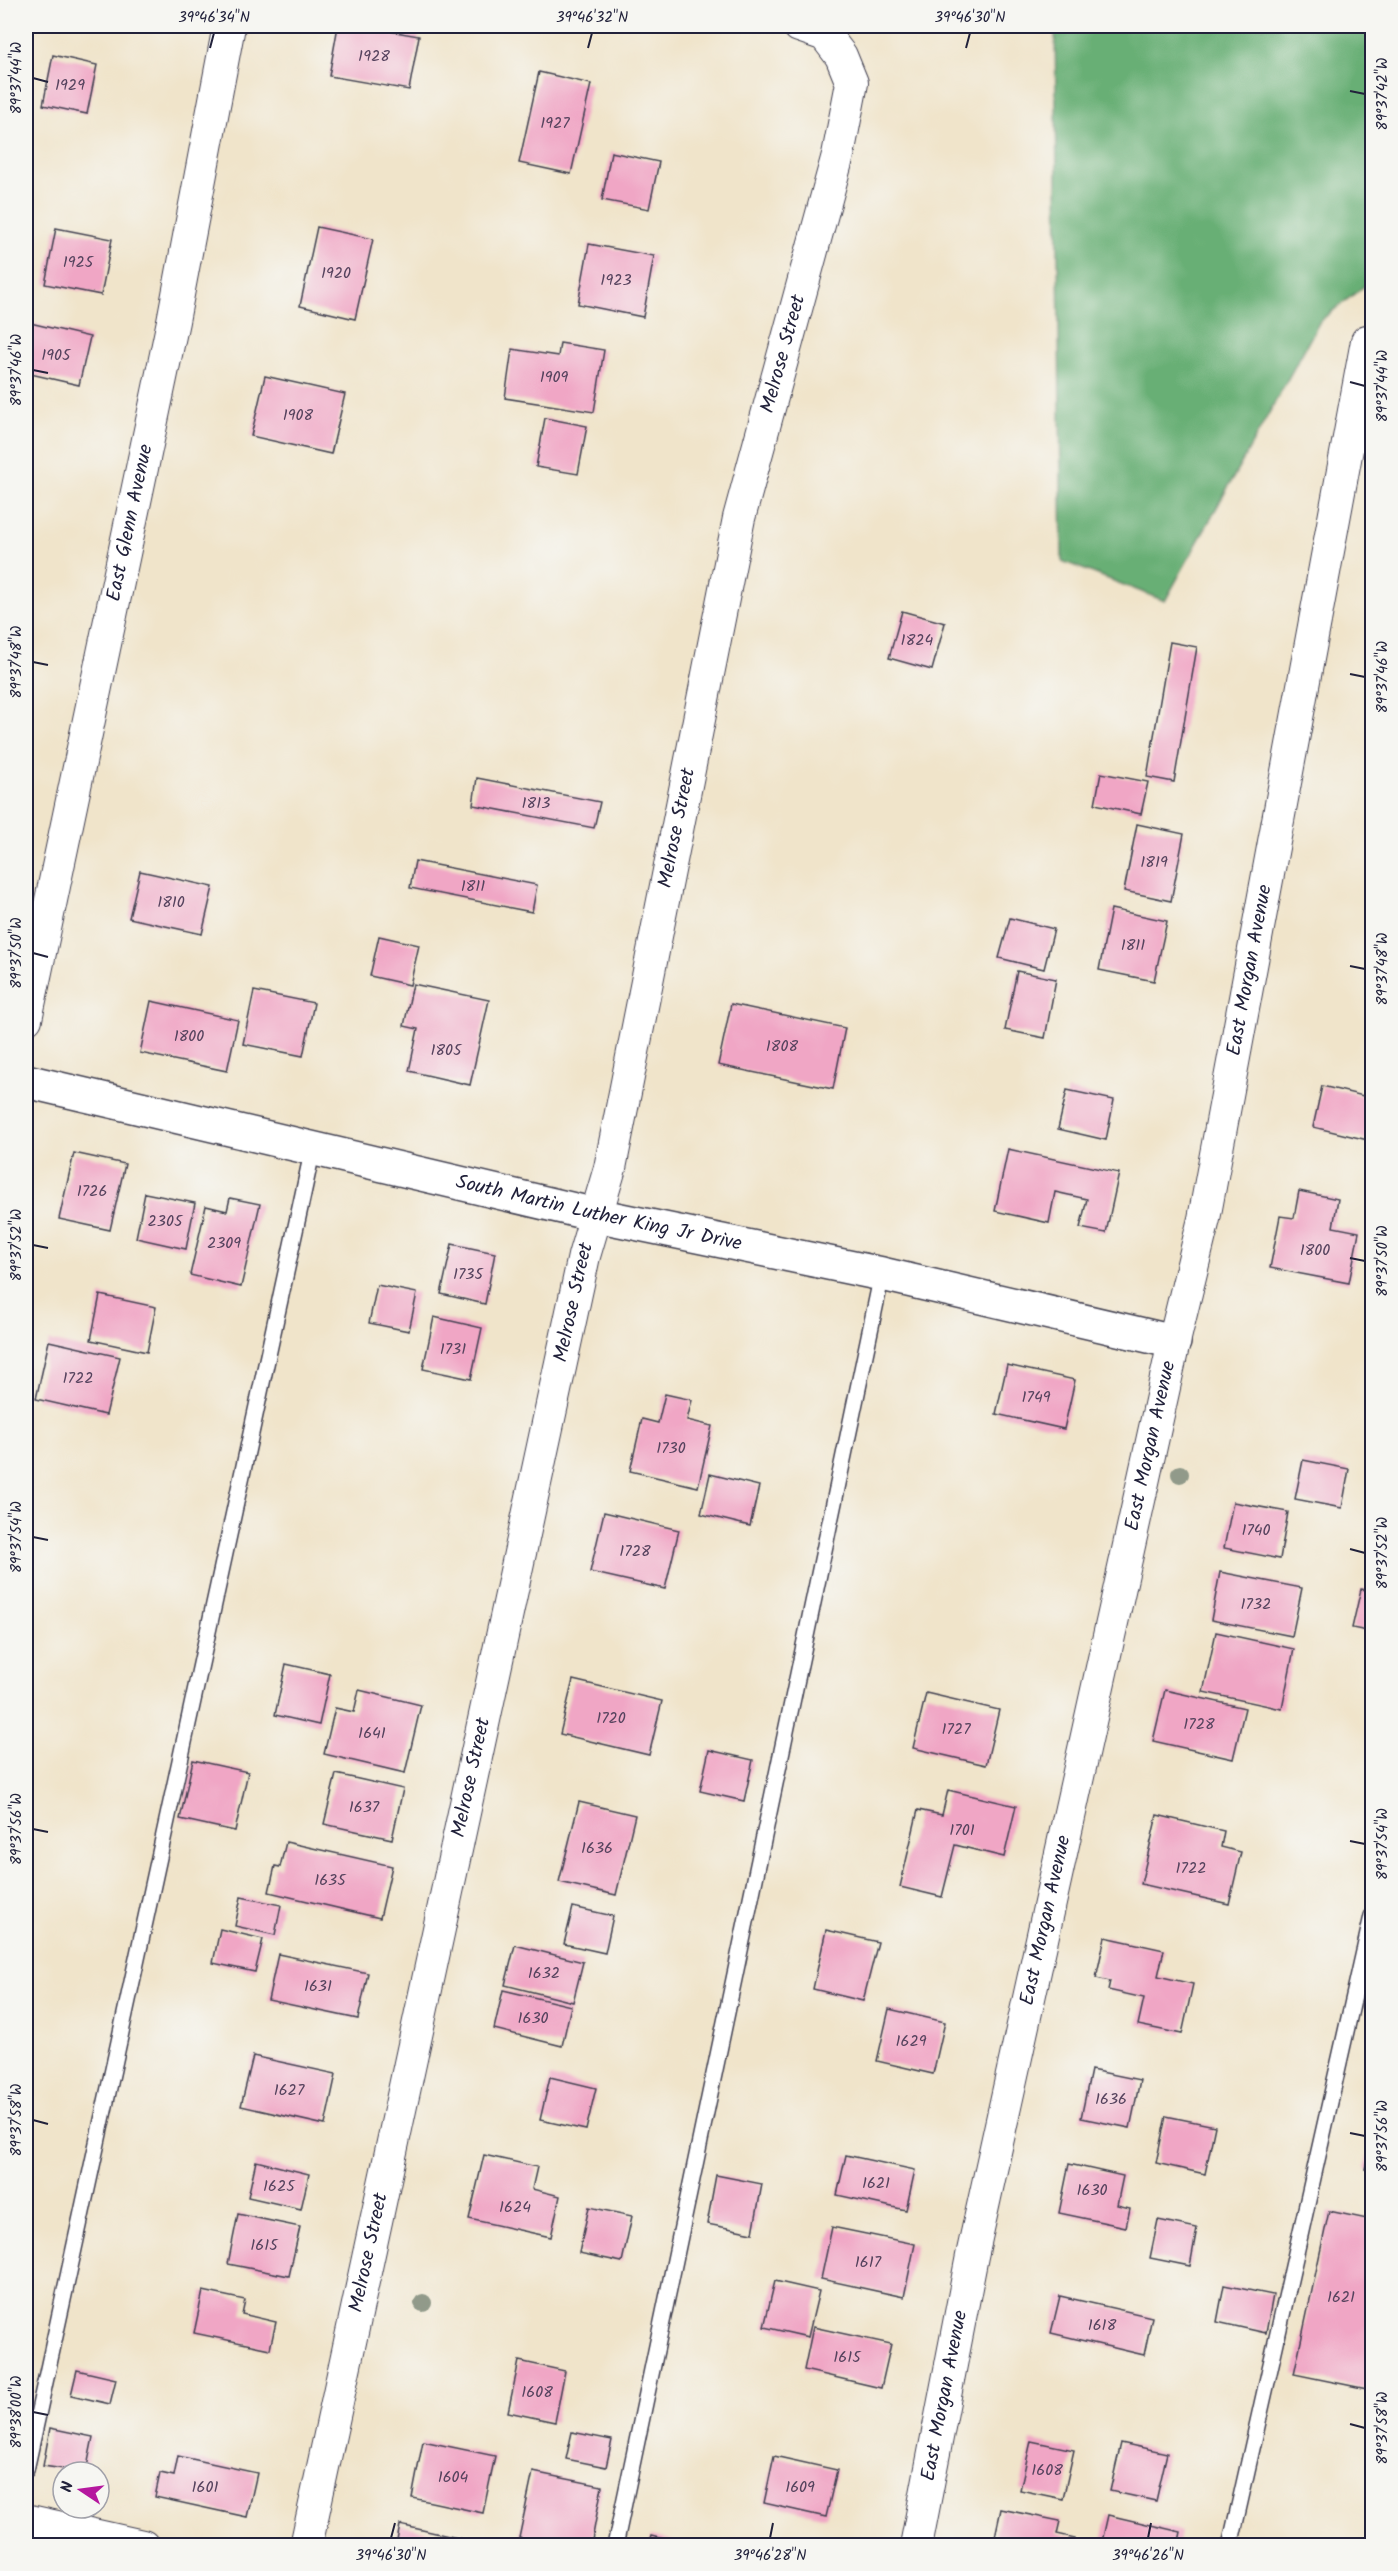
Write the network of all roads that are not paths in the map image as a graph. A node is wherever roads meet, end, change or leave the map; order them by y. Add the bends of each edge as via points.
1 (229, 26) edge
2 (812, 30) edge
3 (1367, 342) dead end
4 (26, 1019) edge
5 (26, 1081) edge
6 (313, 1148) junction
7 (596, 1215) junction
8 (882, 1274) junction
9 (1174, 1342) junction
10 (1372, 1916) edge
11 (26, 2470) edge
12 (26, 2520) edge
13 (143, 2546) edge
14 (306, 2546) edge
15 (615, 2546) edge
16 (916, 2546) edge
17 (1230, 2546) edge

1 - 4 street, East Glenn Avenue via 173,321
2 - 7 street, Melrose Street via 841,56 852,83 838,155 739,518 610,1168
3 - 9 street, East Morgan Avenue via 1204,1219
5 - 6 street, South Martin Luther King Jr Drive
6 - 7 street, South Martin Luther King Jr Drive
6 - 11 lane
7 - 8 street, South Martin Luther King Jr Drive
7 - 14 street, Melrose Street
8 - 9 street, South Martin Luther King Jr Drive
8 - 15 lane
9 - 16 street, East Morgan Avenue via 972,2256
10 - 17 lane
12 - 13 street

